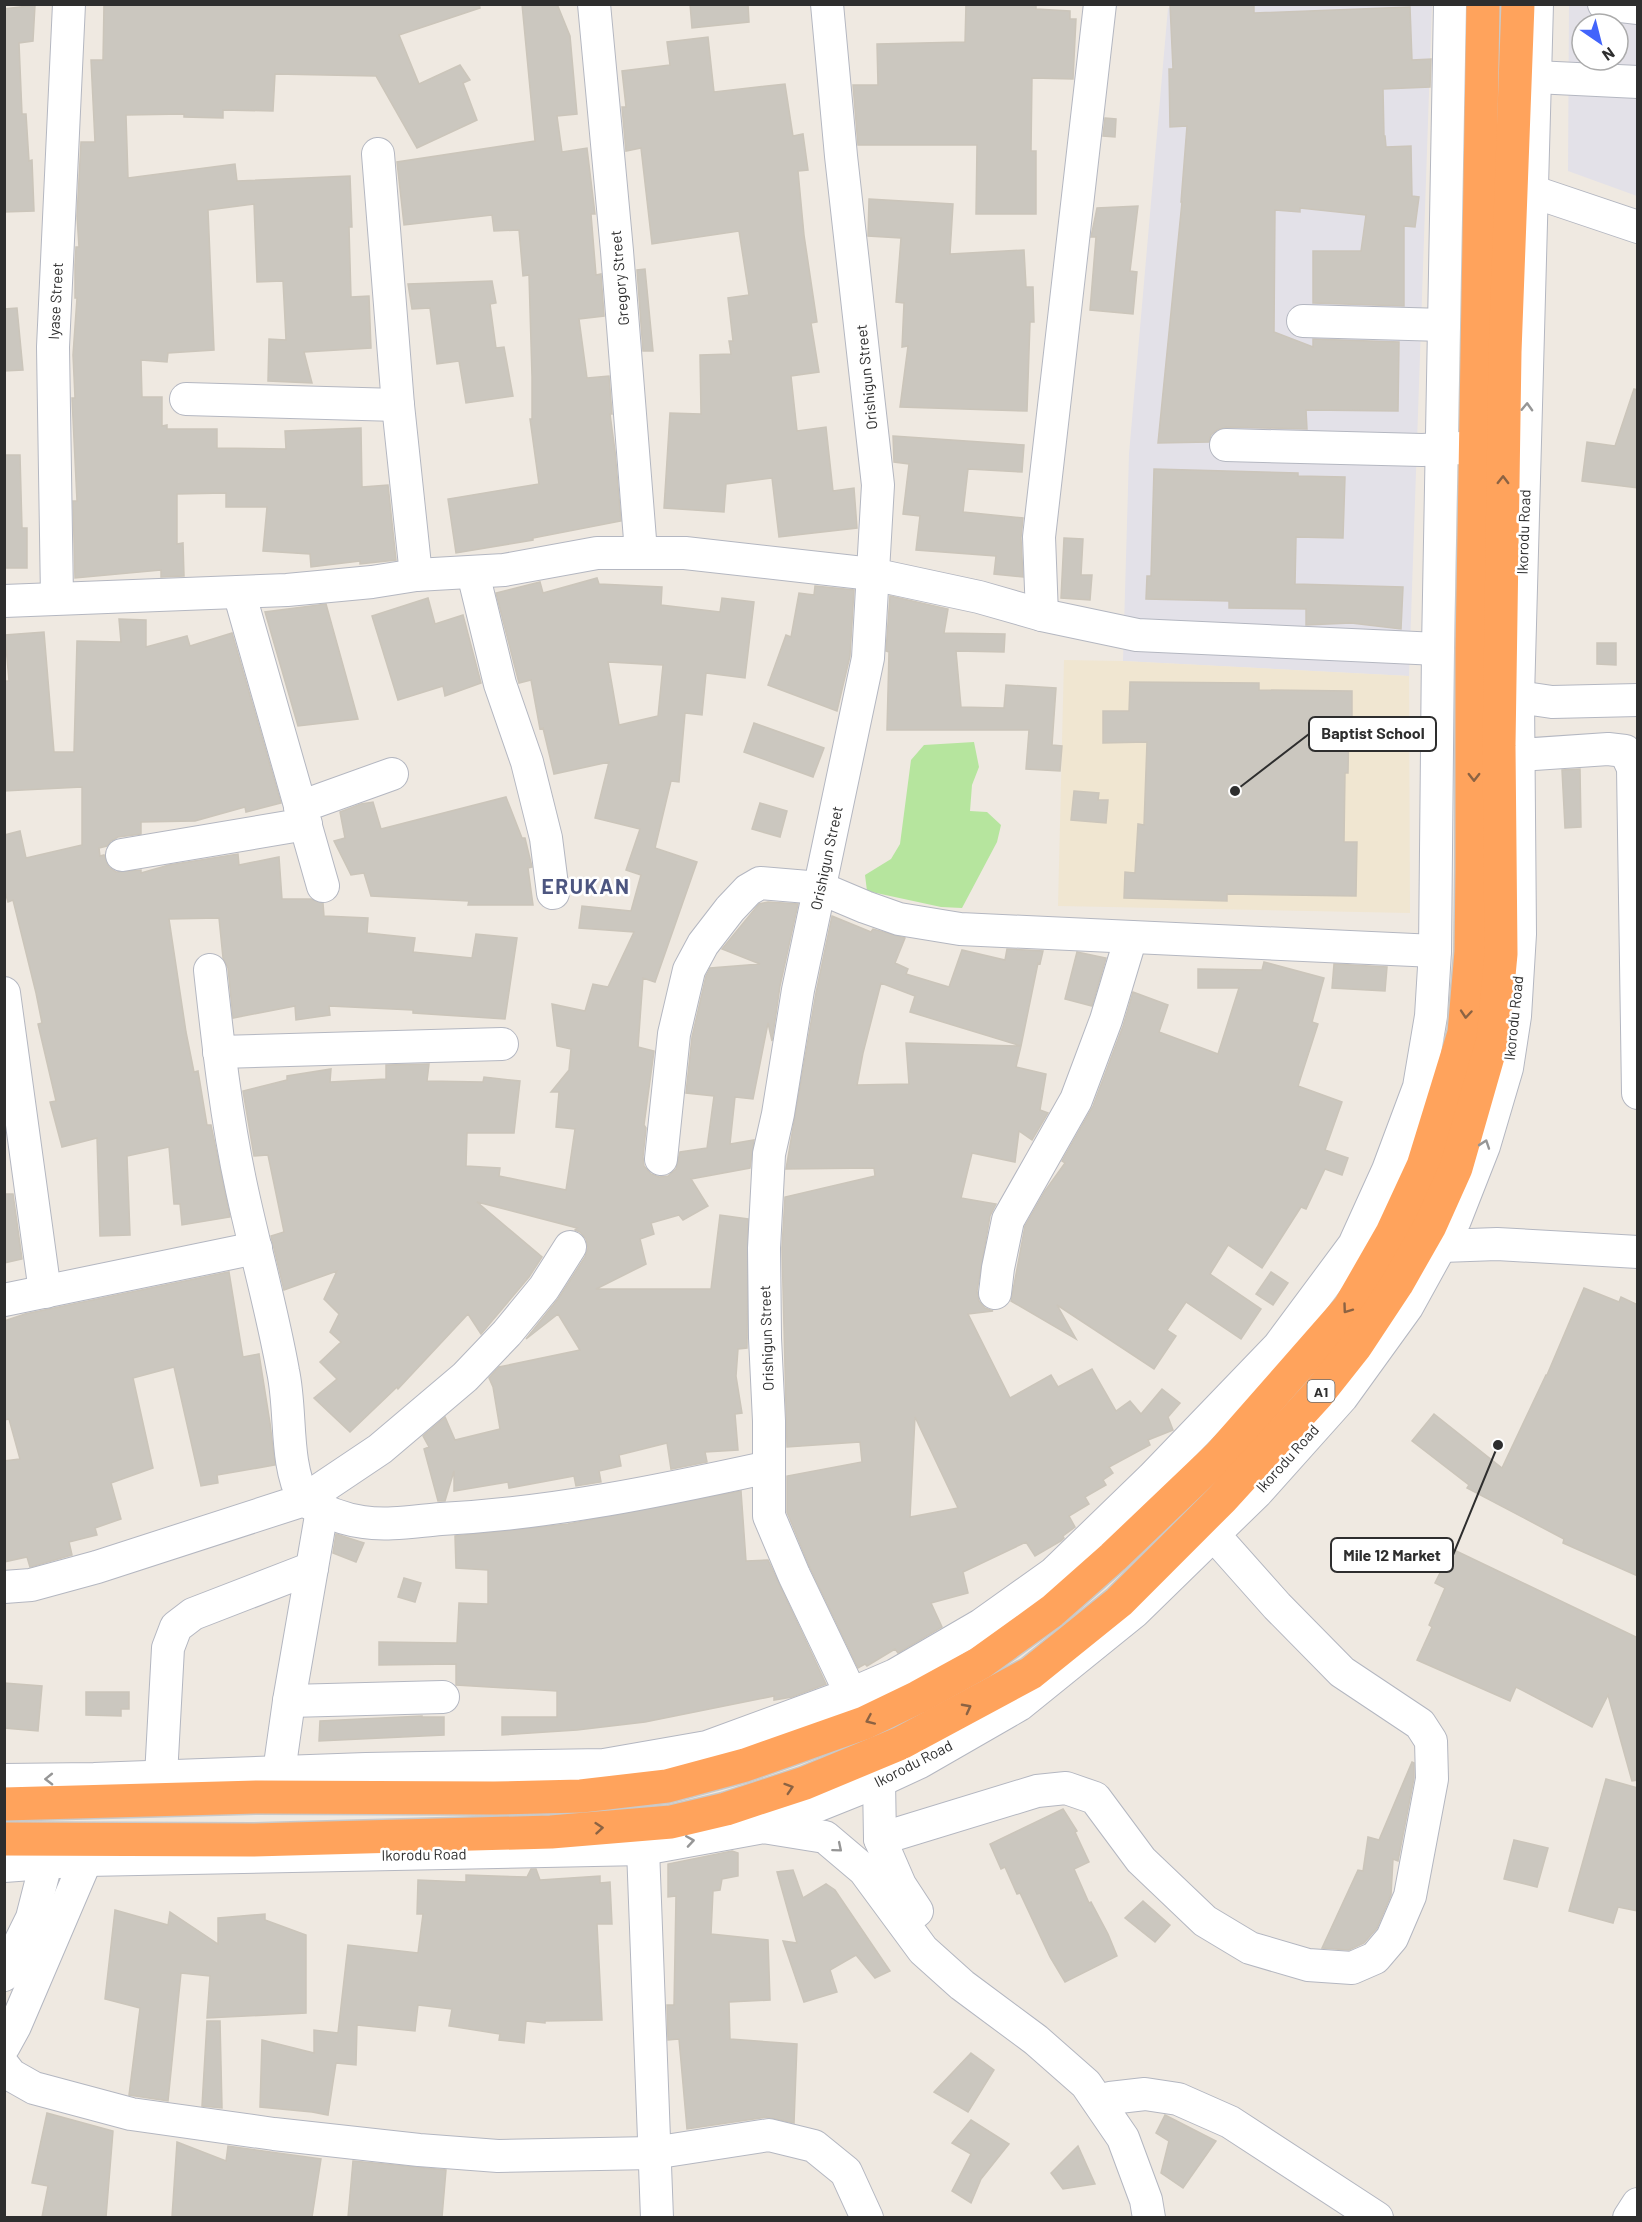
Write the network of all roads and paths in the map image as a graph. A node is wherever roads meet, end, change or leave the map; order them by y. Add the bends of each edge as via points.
1 (69, 4) edge
2 (594, 4) edge
3 (827, 4) edge
4 (1100, 4) edge
5 (1450, 4) edge
6 (1467, 4) edge
7 (1483, 4) edge
8 (1518, 4) edge
9 (1537, 4) edge
10 (1604, 4) edge
11 (1638, 8) edge
12 (1529, 62) junction
13 (1638, 82) edge
14 (378, 154) dead end
15 (1531, 191) junction
16 (1638, 227) edge
17 (1303, 321) dead end
18 (1444, 325) junction
19 (186, 399) dead end
20 (398, 405) junction
21 (1227, 445) dead end
22 (1459, 449) junction
23 (641, 552) junction
24 (473, 573) junction
25 (416, 574) junction
26 (872, 574) junction
27 (239, 592) junction
28 (57, 598) junction
29 (4, 601) edge
30 (1042, 615) junction
31 (1438, 649) junction
32 (1518, 697) junction
33 (1638, 700) edge
34 (1519, 755) junction
35 (392, 774) dead end
36 (303, 816) junction
37 (1636, 828) edge
38 (122, 855) dead end
39 (323, 886) dead end
40 (820, 888) junction
41 (553, 893) dead end
42 (1131, 937) junction
43 (1436, 951) junction
44 (210, 970) dead end
45 (4, 993) edge
46 (502, 1044) dead end
47 (219, 1052) junction
48 (1638, 1093) edge
49 (661, 1159) dead end
50 (1442, 1246) junction
51 (570, 1247) dead end
52 (256, 1248) junction
53 (1638, 1252) edge
54 (45, 1292) junction
55 (995, 1293) dead end
56 (4, 1300) edge
57 (769, 1467) junction
58 (313, 1505) junction
59 (1213, 1534) junction
60 (312, 1568) junction
61 (4, 1587) edge
62 (851, 1694) junction
63 (443, 1697) dead end
64 (289, 1701) junction
65 (279, 1772) junction
66 (161, 1776) junction
67 (94, 1779) junction
68 (4, 1780) edge
69 (879, 1781) junction
70 (257, 1797) junction
71 (20, 1804) edge
72 (764, 1827) junction
73 (4, 1839) edge
74 (880, 1839) junction
75 (252, 1840) junction
76 (643, 1849) junction
77 (42, 1851) junction
78 (86, 1860) junction
79 (4, 1866) edge
80 (4, 1975) edge
81 (4, 2046) edge
82 (4, 2066) edge
83 (1110, 2098) junction
84 (653, 2153) junction
85 (1638, 2204) edge
86 (657, 2217) edge
87 (867, 2217) edge
88 (1149, 2217) edge
89 (1165, 2217) edge
90 (1377, 2217) edge
91 (1629, 2217) edge

1 - 28 street, Iyase Street via 53,347
2 - 23 street, Gregory Street
3 - 26 street, Orishigun Street via 878,485
4 - 30 street via 1039,537
5 - 18 street
6 - 22 street
7 - 22 highway, A1
8 - 12 highway, Ikorodu Road / A1
9 - 12 street, Ikorodu Road
10 - 11 street
12 - 13 street
12 - 15 street, Ikorodu Road
75 -> 12 highway, Ikorodu Road / A1 via 551,1832 671,1822 805,1783 901,1743 1031,1672 1119,1602 1258,1460 1356,1346 1430,1226 1456,1168 1492,1039 1501,954 1499,746 1505,376
14 - 20 street
15 - 16 street
32 -> 15 street, Ikorodu Road
17 - 18 street
18 - 22 street
19 - 20 street
20 - 25 street
21 - 22 street
22 - 31 street
22 - 67 street via 1448,977 1441,1041 1426,1105 1398,1177 1355,1262 1294,1345 1200,1449 1092,1555 1021,1616 941,1665 817,1720 679,1766 597,1776 207,1782
22 -> 70 highway, A1 via 1472,650 1474,776 1471,952 1464,1033 1424,1166 1392,1233 1349,1308 1280,1389 1220,1455 1052,1611 980,1663 864,1723 745,1765 667,1786 559,1796
23 - 24 street via 597,554
23 - 26 street via 685,553
24 - 25 street
24 - 41 street via 500,684 527,762 546,838
25 - 27 street via 372,582
26 - 30 street
26 - 40 street, Orishigun Street via 868,658
27 - 28 street
27 - 36 street
28 - 29 street
30 - 31 street via 1137,634
31 - 43 street
32 - 33 street via 1552,702
32 - 34 street, Ikorodu Road
34 - 37 street via 1625,751 1633,768
50 -> 34 street, Ikorodu Road via 1484,1146 1507,1068 1520,934
35 - 36 street
36 - 38 street
36 - 39 street
37 - 48 street
40 - 42 street via 899,919 932,926
40 - 49 street via 760,883 748,890 703,944 689,970 674,1034
40 - 57 street, Orishigun Street via 798,990 766,1187
42 - 43 street
42 - 55 street via 1076,1100 1008,1220
43 - 62 street via 1431,1016 1419,1087 1388,1170 1354,1245 1279,1346 1054,1573 971,1630 895,1675
44 - 47 street
45 - 54 street
46 - 47 street
47 - 52 street via 228,1120
50 - 53 street via 1497,1244
50 - 59 street, Ikorodu Road via 1407,1307 1342,1396 1257,1492
51 - 58 street via 537,1297 465,1377
52 - 54 street
52 - 58 street via 284,1375 297,1487
54 - 56 street
57 - 58 street via 630,1497 455,1518 367,1523 337,1517
57 - 62 street, Orishigun Street via 769,1516
58 - 60 street
58 - 61 street via 31,1585
59 - 69 street, Ikorodu Road via 1134,1612 1019,1705
59 - 74 street via 1342,1672 1420,1724 1431,1741 1432,1779 1410,1896 1392,1938 1375,1958 1352,1968 1308,1965 1250,1948 1205,1921 1141,1860 1095,1798 1066,1788 1037,1791
60 - 64 street
60 - 66 street via 193,1614 176,1627 168,1648
62 - 65 street via 707,1747 604,1765
63 - 64 street
64 - 65 street
65 - 66 street
66 - 67 street
67 -> 68 street
67 - 70 highway
69 - 72 street, Ikorodu Road
69 - 74 street
70 - 71 highway, A1
76 -> 72 street, Ikorodu Road
72 -> 88 street via 825,1837 864,1870 924,1950 1086,2085 1123,2138
73 - 77 highway, Ikorodu Road / A1
74 - 83 street via 900,1886 936,1940 1071,2052
75 - 77 highway, Ikorodu Road / A1
75 - 78 highway
76 - 78 street, Ikorodu Road
76 - 84 street
77 - 78 street, Ikorodu Road
77 - 79 street, Ikorodu Road
77 - 80 street via 32,1918
78 - 81 street
82 - 84 street via 11,2075 34,2088 131,2114 274,2134 498,2156
83 - 89 street via 1139,2140
83 - 90 street via 1145,2094 1178,2099 1230,2122
84 - 86 street
84 - 87 street via 769,2135 813,2146 846,2172
85 - 91 street

